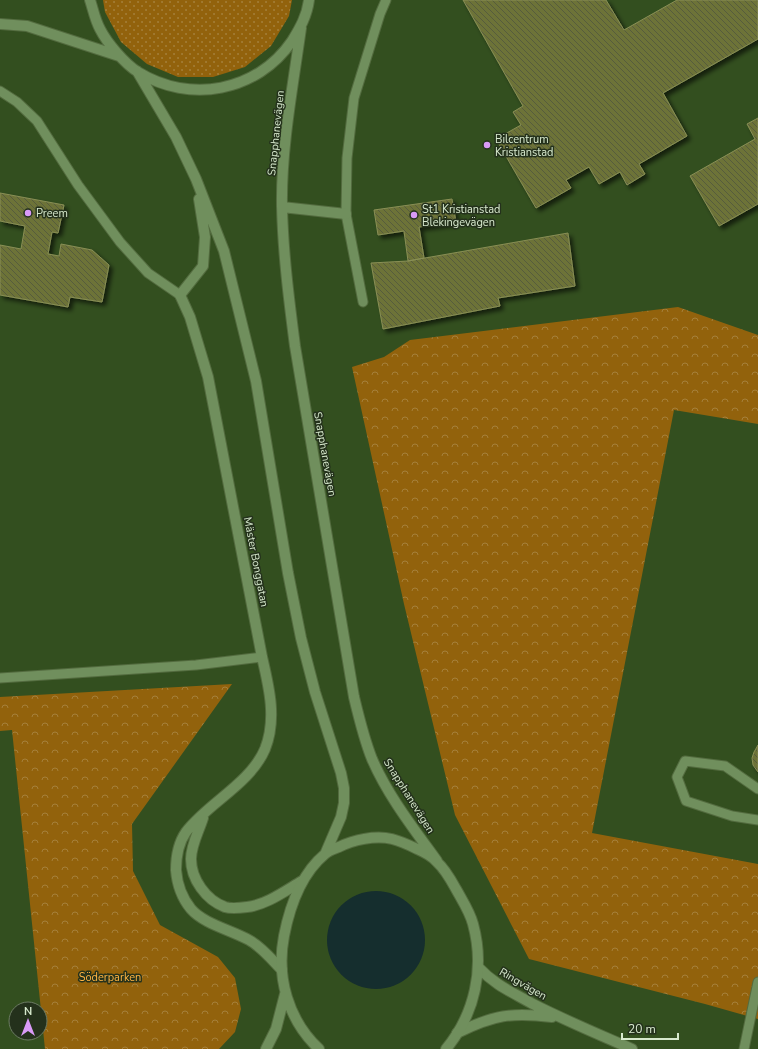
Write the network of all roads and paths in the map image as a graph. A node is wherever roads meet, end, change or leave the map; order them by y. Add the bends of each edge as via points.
1 (90, 0) edge
2 (315, 0) edge
3 (386, 0) edge
4 (309, 4) edge
5 (0, 24) edge
6 (301, 28) junction
7 (119, 56) junction
8 (137, 71) junction
9 (0, 91) edge
10 (196, 179) junction
11 (282, 207) junction
12 (346, 214) junction
13 (180, 295) junction
14 (363, 302) dead end
15 (262, 657) junction
16 (0, 678) edge
17 (758, 789) edge
18 (204, 814) junction
19 (758, 820) edge
20 (326, 852) junction
21 (437, 861) junction
22 (302, 881) junction
23 (478, 967) junction
24 (282, 970) junction
25 (758, 982) edge
26 (285, 994) junction
27 (558, 1017) junction
28 (457, 1033) junction
29 (266, 1049) edge
30 (319, 1049) edge
31 (446, 1049) edge
32 (632, 1049) edge
33 (744, 1049) edge

1 - 7 main road via 100,29
2 - 4 main road
3 - 12 lane via 354,98 347,158
4 - 6 main road
5 - 7 main road via 27,26
6 - 8 main road via 282,54 258,74 229,86 197,90 166,85
6 - 11 main road, Snapphanevägen via 283,170
7 - 8 main road
8 - 10 main road via 176,137
9 - 13 lane via 17,102 37,121 78,185 120,242 148,273
10 - 13 main road via 205,237 203,266
10 - 20 main road via 224,251 256,381 301,638 341,773 344,803 336,832
11 - 12 main road
11 - 21 main road, Snapphanevägen via 295,346 354,697 372,759 386,786
12 - 14 lane
13 - 15 main road, Mäster Bonggatan via 190,317 208,377
15 - 16 lane via 196,665
15 - 18 main road, Mäster Bonggatan via 271,696 270,731 265,748 244,778
17 - 19 lane via 725,766 685,760 677,777 686,801 732,816
18 - 22 main road via 191,860 199,885 215,902 226,907 247,907 268,900
18 - 24 main road, Mäster Bonggatan via 186,833 179,847 177,876 185,900 197,915 250,940
20 - 21 main road via 360,840 390,838 422,851
20 - 22 main road
21 - 23 main road, Snapphanevägen via 464,902 473,923
22 - 24 main road via 289,912 282,953
23 - 27 main road, Ringvägen via 496,984
23 - 28 main road, Snapphanevägen via 474,995
24 - 26 main road
25 - 33 lane
26 - 29 main road via 276,1029
26 - 30 main road via 298,1023
27 - 28 main road, Ringvägen via 513,1014 487,1020
27 - 32 main road, Ringvägen
28 - 31 main road, Snapphanevägen

